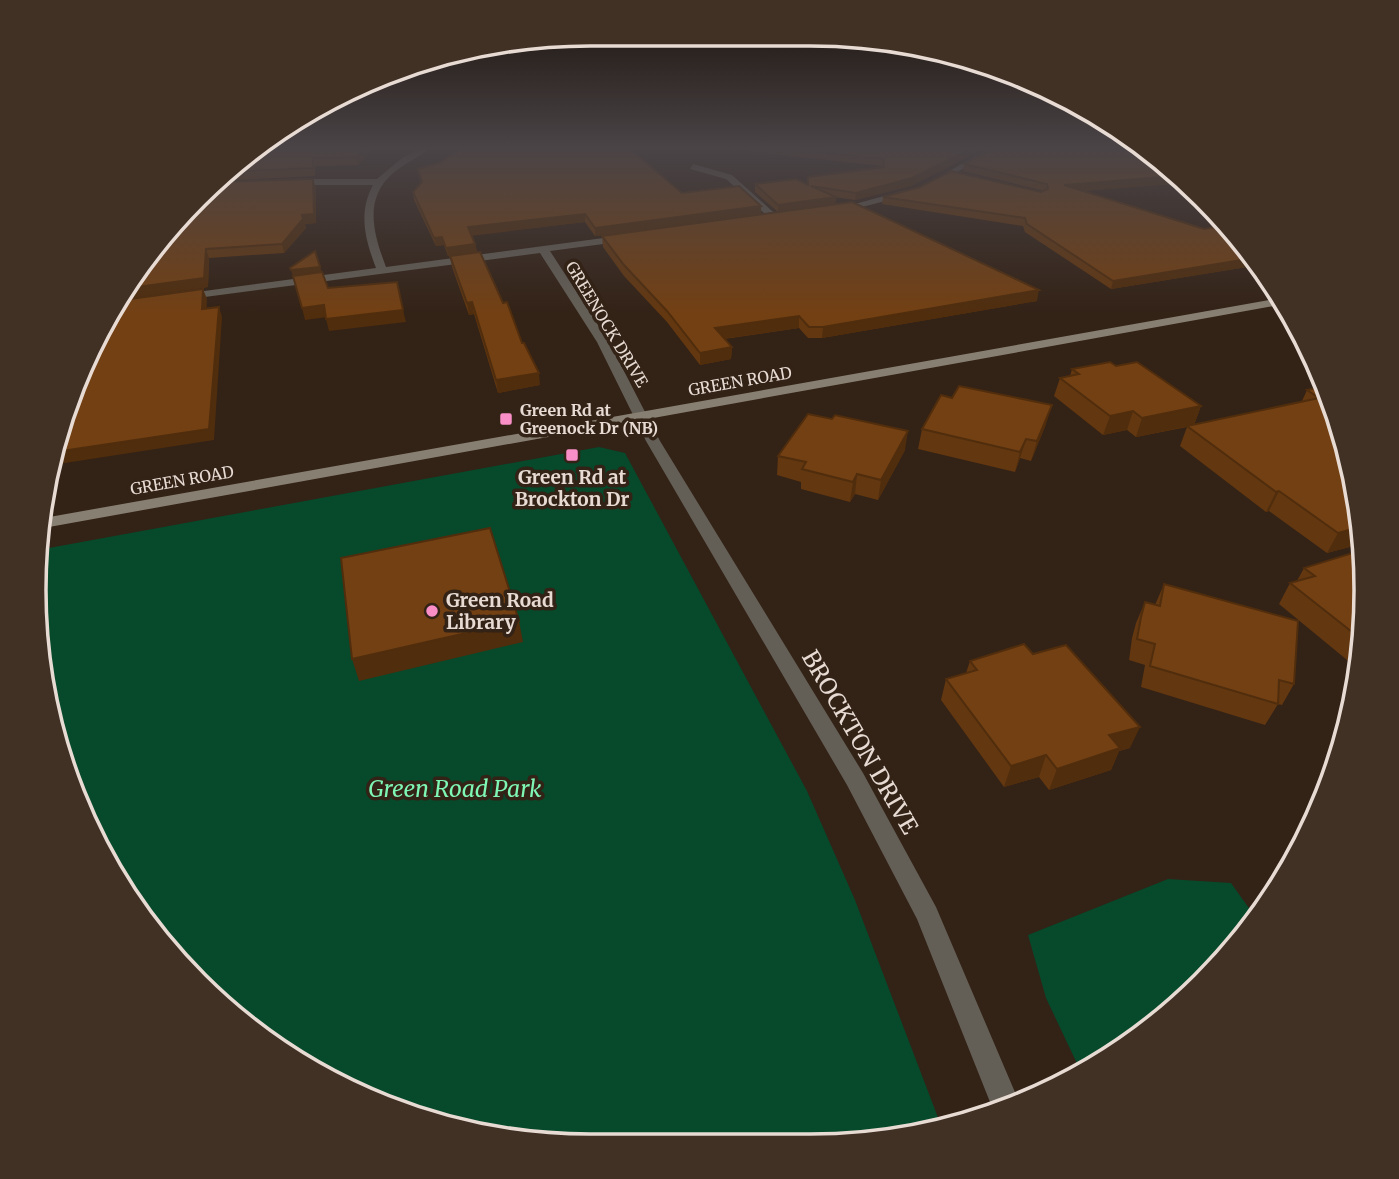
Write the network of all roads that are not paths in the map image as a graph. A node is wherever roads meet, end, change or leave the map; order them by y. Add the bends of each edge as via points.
1 (370, 204) edge
2 (763, 204) edge
3 (869, 204) edge
4 (827, 212) edge
5 (764, 220) edge
6 (637, 237) edge
7 (543, 249) junction
8 (382, 270) junction
9 (166, 299) edge
10 (1272, 303) edge
11 (640, 417) junction
12 (50, 522) edge
13 (1003, 1098) edge

1 - 8 street via 368,218
2 - 5 street via 781,218
3 - 4 street
6 - 7 street
7 - 8 street
7 - 11 street, GREENOCK DRIVE via 603,342
8 - 9 street
10 - 11 street, GREEN ROAD
11 - 12 street, GREEN ROAD
11 - 13 street, BROCKTON DRIVE via 867,802 927,915

